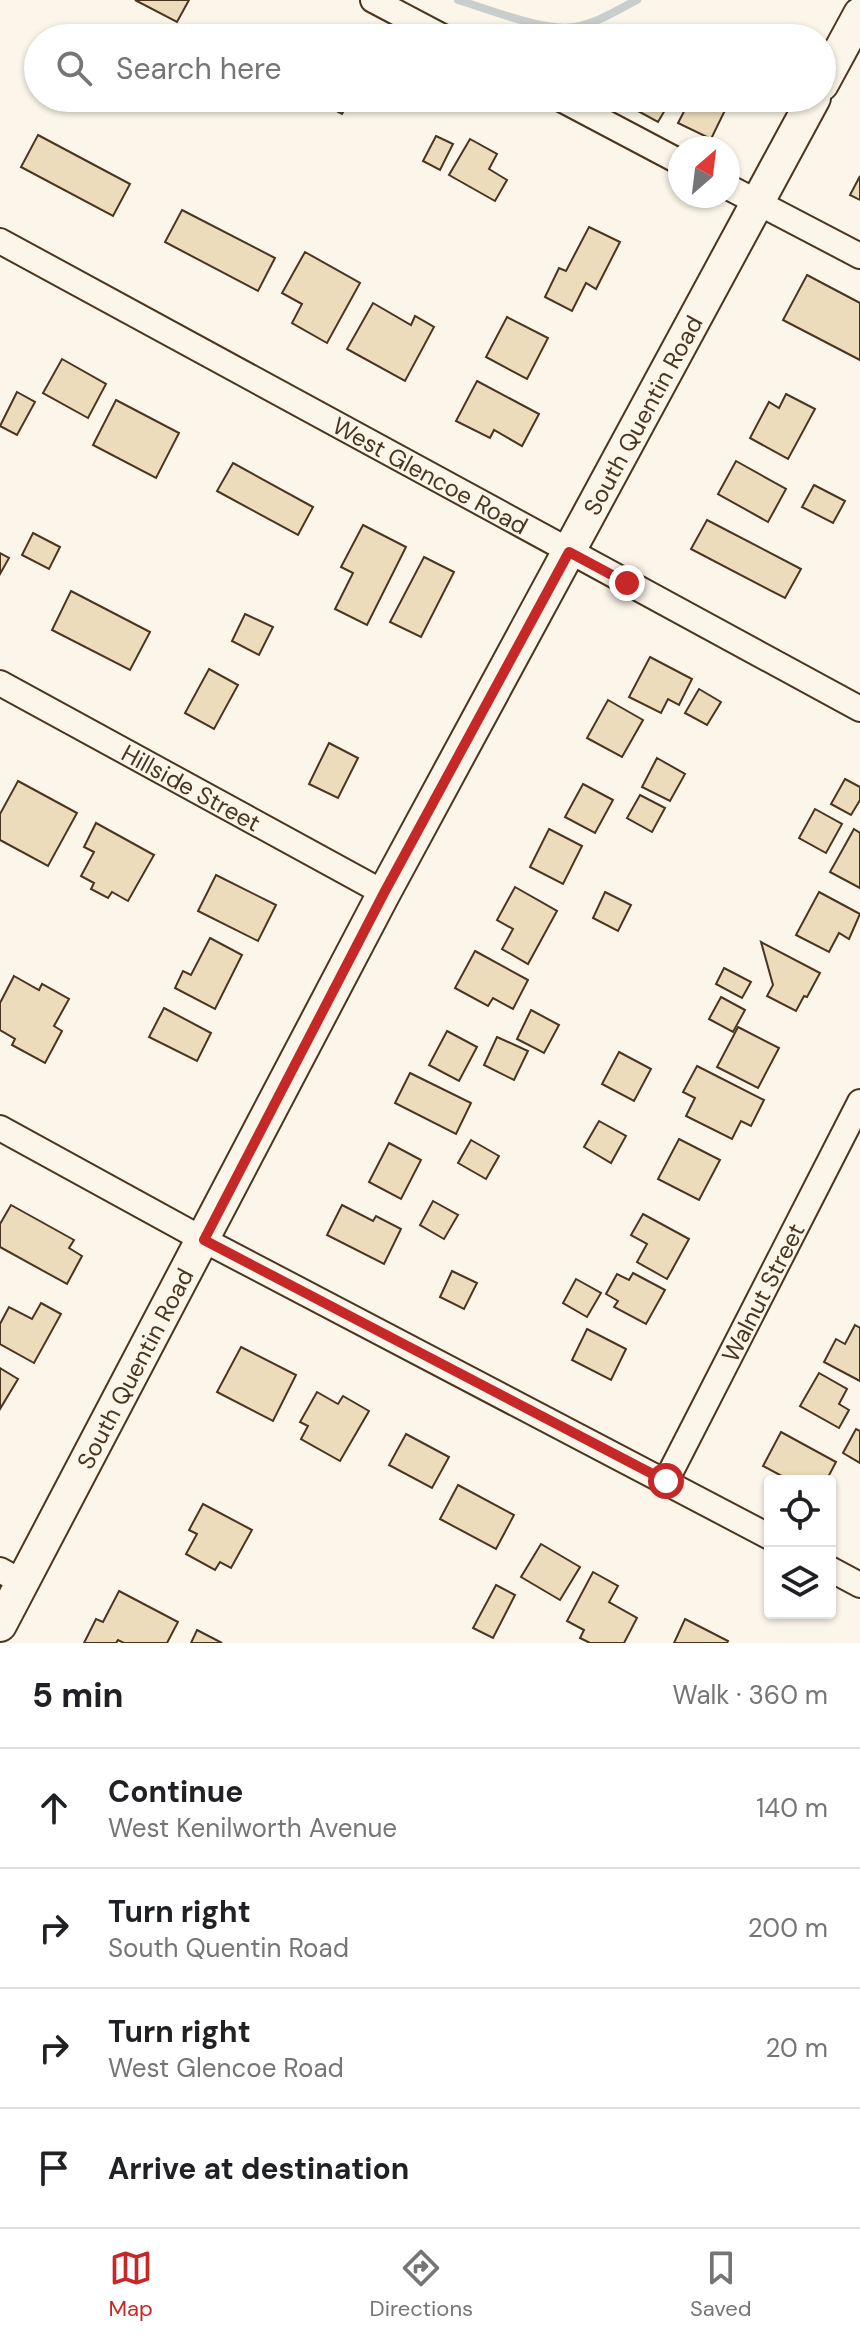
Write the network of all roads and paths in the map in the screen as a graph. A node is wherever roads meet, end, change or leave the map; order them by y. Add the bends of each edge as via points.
1 (373, 0) edge
2 (860, 14) edge
3 (418, 24) edge
4 (836, 58) edge
5 (585, 112) edge
6 (807, 112) edge
7 (668, 156) edge
8 (740, 193) edge
9 (758, 203) junction
10 (0, 241) edge
11 (860, 256) edge
12 (569, 552) junction
13 (0, 683) edge
14 (860, 709) edge
15 (384, 893) junction
16 (860, 1102) edge
17 (0, 1128) edge
18 (204, 1240) junction
19 (666, 1481) junction
20 (764, 1534) edge
21 (836, 1572) edge
22 (12, 1577) edge
23 (860, 1585) edge
24 (0, 1625) edge

1 - 3 street
2 - 4 main road
5 - 7 street
6 - 9 main road, South Quentin Road
8 - 9 street
9 - 11 street
9 - 12 main road, South Quentin Road
10 - 12 street, West Glencoe Road
12 - 14 street, West Glencoe Road
12 - 15 main road, South Quentin Road
13 - 15 street, Hillside Street
15 - 18 main road, South Quentin Road
16 - 19 street, Walnut Street
17 - 18 street
18 - 19 street
18 - 22 main road, South Quentin Road
19 - 20 street
21 - 23 street
22 - 24 main road, South Quentin Road

